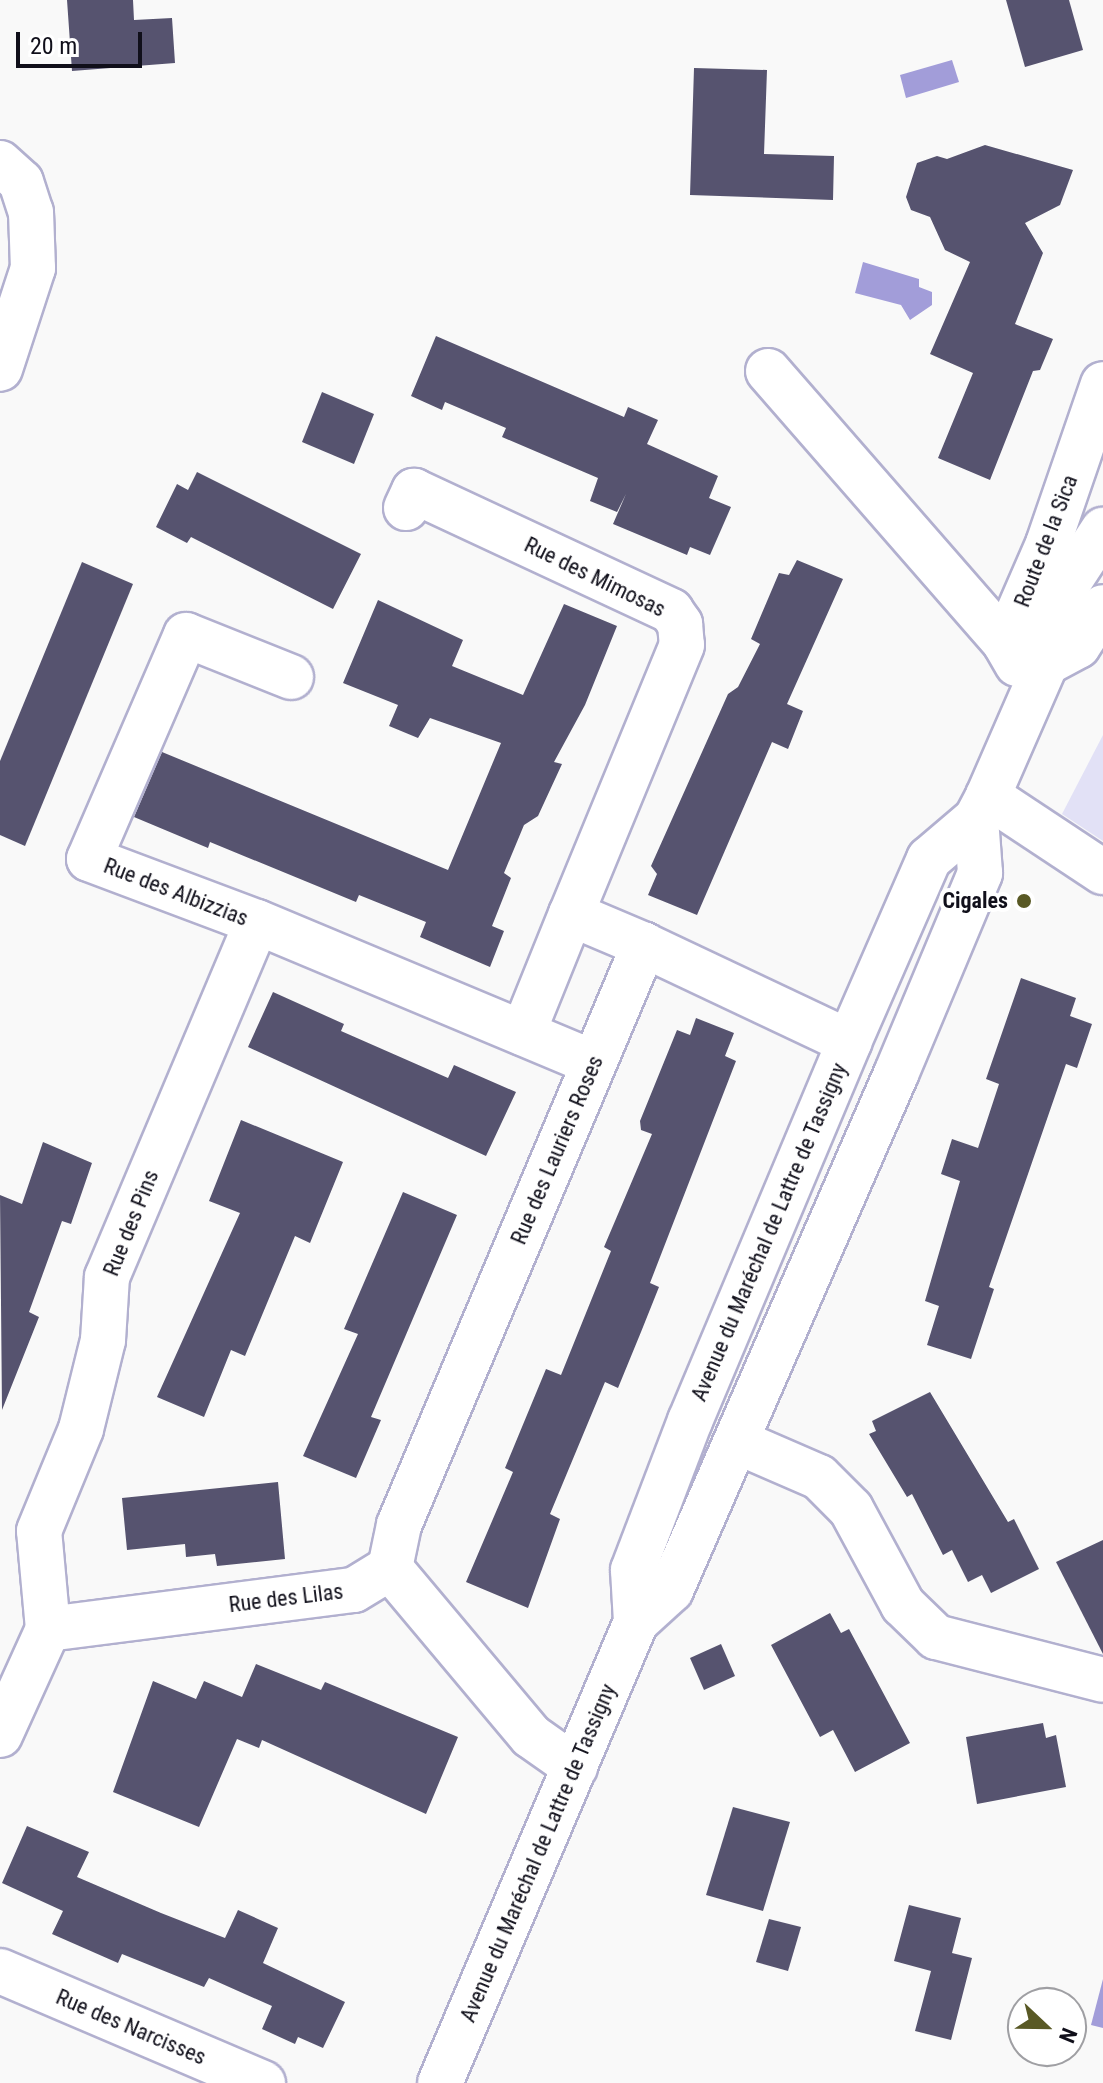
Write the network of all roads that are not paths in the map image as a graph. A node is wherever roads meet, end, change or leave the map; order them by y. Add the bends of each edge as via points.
1 (0, 163) edge
2 (0, 369) edge
3 (768, 371) dead end
4 (1103, 384) edge
5 (406, 508) dead end
6 (1103, 530) edge
7 (1103, 607) edge
8 (1005, 643) junction
9 (291, 677) dead end
10 (1040, 678) junction
11 (982, 808) junction
12 (1103, 872) edge
13 (571, 914) junction
14 (257, 922) junction
15 (644, 945) junction
16 (523, 1033) junction
17 (849, 1042) junction
18 (594, 1063) junction
19 (896, 1074) junction
20 (690, 1421) junction
21 (738, 1442) junction
22 (390, 1568) junction
23 (636, 1622) junction
24 (48, 1629) junction
25 (1103, 1680) edge
26 (0, 1735) edge
27 (575, 1767) junction
28 (0, 1971) edge
29 (263, 2083) edge
30 (440, 2083) edge

1 - 2 street via 21,182 31,212 33,268
3 - 8 street
4 - 8 street, Route de la Sica via 1048,544
5 - 13 street, Rue des Mimosas via 414,491 671,611 680,624 682,645
6 - 10 street via 1044,620
7 - 10 street via 1078,646
8 - 10 street
9 - 14 street, Rue des Albizzias via 186,635 89,859
10 - 11 street
11 - 12 street
11 - 17 street, Avenue du Maréchal de Lattre de Tassigny via 929,859
11 - 19 street, Avenue du Maréchal de Lattre de Tassigny via 980,873
13 - 15 street
13 - 16 street, Rue des Mimosas
14 - 16 street, Rue des Albizzias
14 - 24 street, Rue des Pins via 107,1277 103,1340 81,1429 39,1531
15 - 17 street
15 - 18 street, Rue des Lauriers Roses
16 - 18 street, Rue des Albizzias
17 - 19 street, Avenue du Maréchal de Lattre de Tassigny
17 - 20 street, Avenue du Maréchal de Lattre de Tassigny
18 - 22 street, Rue des Lauriers Roses via 399,1525
19 - 21 street, Avenue du Maréchal de Lattre de Tassigny
20 - 21 street, Avenue du Maréchal de Lattre de Tassigny
20 - 23 street, Avenue du Maréchal de Lattre de Tassigny via 633,1570
21 - 23 street, Avenue du Maréchal de Lattre de Tassigny via 671,1590
21 - 25 street via 819,1477 851,1509 903,1605 936,1637
22 - 24 street, Rue des Lilas via 354,1590
22 - 27 street via 531,1736
23 - 27 street, Avenue du Maréchal de Lattre de Tassigny
24 - 26 street
27 - 30 street, Avenue du Maréchal de Lattre de Tassigny
28 - 29 street, Rue des Narcisses

